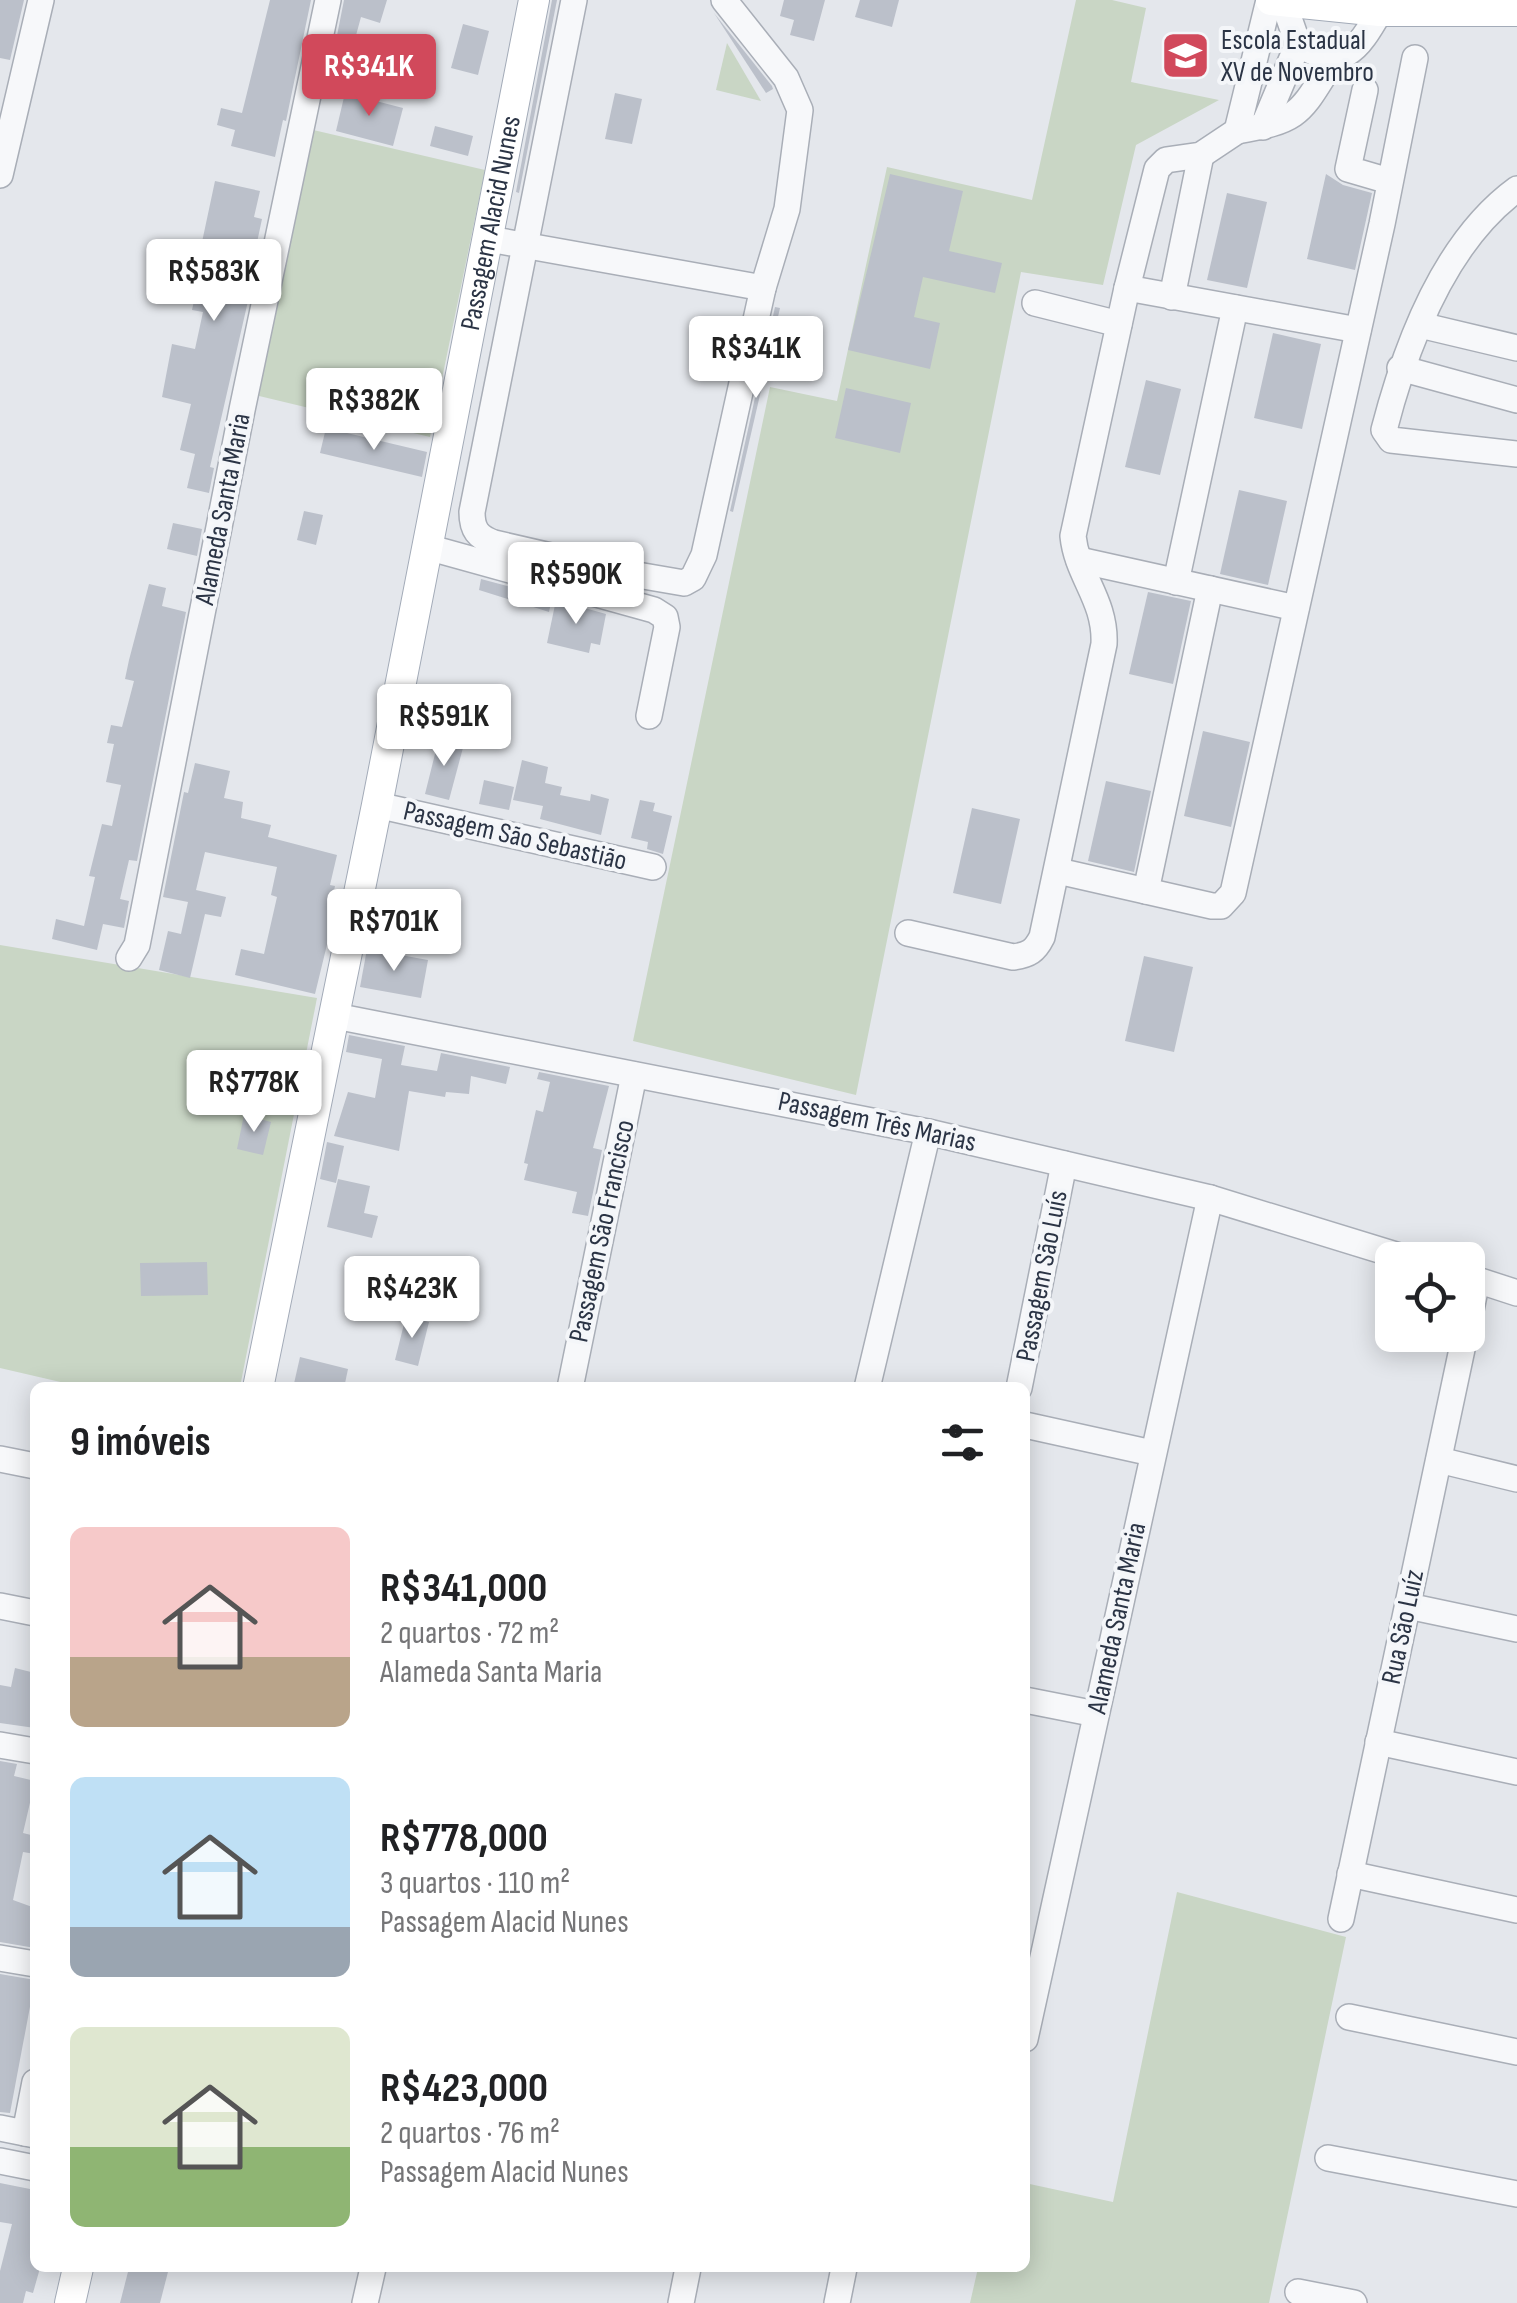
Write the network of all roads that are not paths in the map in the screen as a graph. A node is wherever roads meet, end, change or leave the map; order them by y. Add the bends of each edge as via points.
1 (41, 0) edge
2 (328, 0) edge
3 (534, 0) edge
4 (574, 0) edge
5 (724, 0) edge
6 (1270, 0) edge
7 (1283, 1) edge
8 (1517, 11) edge
9 (1380, 12) junction
10 (1298, 44) junction
11 (1334, 58) junction
12 (1415, 58) dead end
13 (1365, 90) dead end
14 (1263, 127) junction
15 (1237, 131) junction
16 (1201, 155) junction
17 (0, 175) edge
18 (1389, 181) junction
19 (1517, 189) edge
20 (489, 239) junction
21 (527, 245) junction
22 (763, 288) junction
23 (1127, 288) junction
24 (1172, 296) junction
25 (1035, 303) dead end
26 (1235, 308) junction
27 (1119, 324) junction
28 (1420, 326) junction
29 (1358, 330) junction
30 (1517, 348) edge
31 (1400, 368) junction
32 (1517, 400) edge
33 (1517, 454) edge
34 (427, 548) junction
35 (1079, 560) junction
36 (1176, 582) junction
37 (1210, 589) junction
38 (1296, 608) junction
39 (649, 716) dead end
40 (377, 805) junction
41 (654, 866) dead end
42 (1058, 872) junction
43 (1146, 892) junction
44 (908, 933) dead end
45 (129, 958) dead end
46 (334, 1016) junction
47 (634, 1075) junction
48 (928, 1132) junction
49 (1064, 1164) junction
50 (1210, 1198) junction
51 (1375, 1249) edge
52 (1485, 1283) edge
53 (1517, 1293) edge
54 (1462, 1352) edge
55 (259, 1382) edge
56 (571, 1382) edge
57 (869, 1382) edge
58 (1020, 1382) edge
59 (1030, 1427) edge
60 (1152, 1453) junction
61 (0, 1459) edge
62 (1439, 1460) junction
63 (30, 1465) edge
64 (1517, 1480) edge
65 (0, 1606) edge
66 (1408, 1606) junction
67 (30, 1612) edge
68 (1517, 1629) edge
69 (1030, 1701) edge
70 (1096, 1714) junction
71 (1378, 1742) junction
72 (0, 1746) edge
73 (30, 1751) edge
74 (1517, 1772) edge
75 (1350, 1874) junction
76 (1517, 1910) edge
77 (1341, 1918) dead end
78 (0, 1958) edge
79 (30, 1963) edge
80 (1030, 2017) edge
81 (1349, 2017) dead end
82 (1517, 2052) edge
83 (30, 2099) edge
84 (20, 2132) edge
85 (1328, 2158) dead end
86 (0, 2161) edge
87 (30, 2167) edge
88 (1517, 2194) edge
89 (77, 2272) edge
90 (372, 2272) edge
91 (687, 2272) edge
92 (843, 2272) edge
93 (1298, 2292) dead end
94 (70, 2303) edge
95 (365, 2303) edge
96 (681, 2303) edge
97 (837, 2303) edge
98 (1354, 2303) edge

1 - 17 street
2 - 45 street, Alameda Santa Maria
3 - 20 main road, Passagem Alacid Nunes
4 - 21 street
5 - 22 street via 786,78 800,110 787,209
6 - 7 main road
6 - 15 street
7 - 9 main road
7 - 10 street
8 - 9 main road
9 - 11 street via 1353,51
10 - 11 street
10 - 14 street
11 - 14 street via 1304,107
12 - 18 street
13 - 18 street via 1348,169
14 - 15 street
15 - 16 street
16 - 23 street via 1166,160 1157,169
16 - 24 street
18 - 29 street
19 - 28 street via 1456,251
20 - 21 street
20 - 34 main road, Passagem Alacid Nunes
21 - 22 street
21 - 22 street via 472,512 474,530 494,543 670,582 693,578 704,555
23 - 24 street
23 - 27 street
24 - 26 street
25 - 27 street
26 - 29 street
26 - 36 street
27 - 35 street via 1076,517
28 - 30 street
28 - 31 street
29 - 38 street
31 - 32 street
31 - 33 street via 1384,430 1391,440
34 - 39 street via 664,617
34 - 40 main road, Passagem Alacid Nunes
35 - 36 street
35 - 42 street via 1101,606 1104,644
36 - 37 street
37 - 38 street
37 - 43 street
38 - 43 street via 1234,893 1222,906 1212,906
40 - 41 street, Passagem São Sebastião
40 - 46 main road, Passagem Alacid Nunes
42 - 43 street
42 - 44 street via 1042,938 1026,956
46 - 47 street, Passagem Três Marias
46 - 55 main road, Passagem Alacid Nunes
47 - 48 street, Passagem Três Marias
47 - 56 street, Passagem São Francisco
48 - 49 street, Passagem Três Marias
48 - 57 street
49 - 50 street, Passagem Três Marias
49 - 58 street, Passagem São Luís
50 - 51 street, Passagem Três Marias
50 - 60 street, Alameda Santa Maria
52 - 53 street
54 - 62 street, Rua São Luíz
59 - 60 street
60 - 70 street, Alameda Santa Maria
61 - 63 street
62 - 64 street
62 - 66 street, Rua São Luíz
65 - 67 street
66 - 68 street
66 - 71 street, Rua São Luíz
69 - 70 street
70 - 80 street, Alameda Santa Maria
71 - 74 street
71 - 75 street, Rua São Luíz
72 - 73 street
75 - 76 street
75 - 77 street, Rua São Luíz
78 - 79 street
81 - 82 street
83 - 84 street
85 - 88 street
86 - 87 street
89 - 94 main road
90 - 95 street
91 - 96 street
92 - 97 street
93 - 98 street

